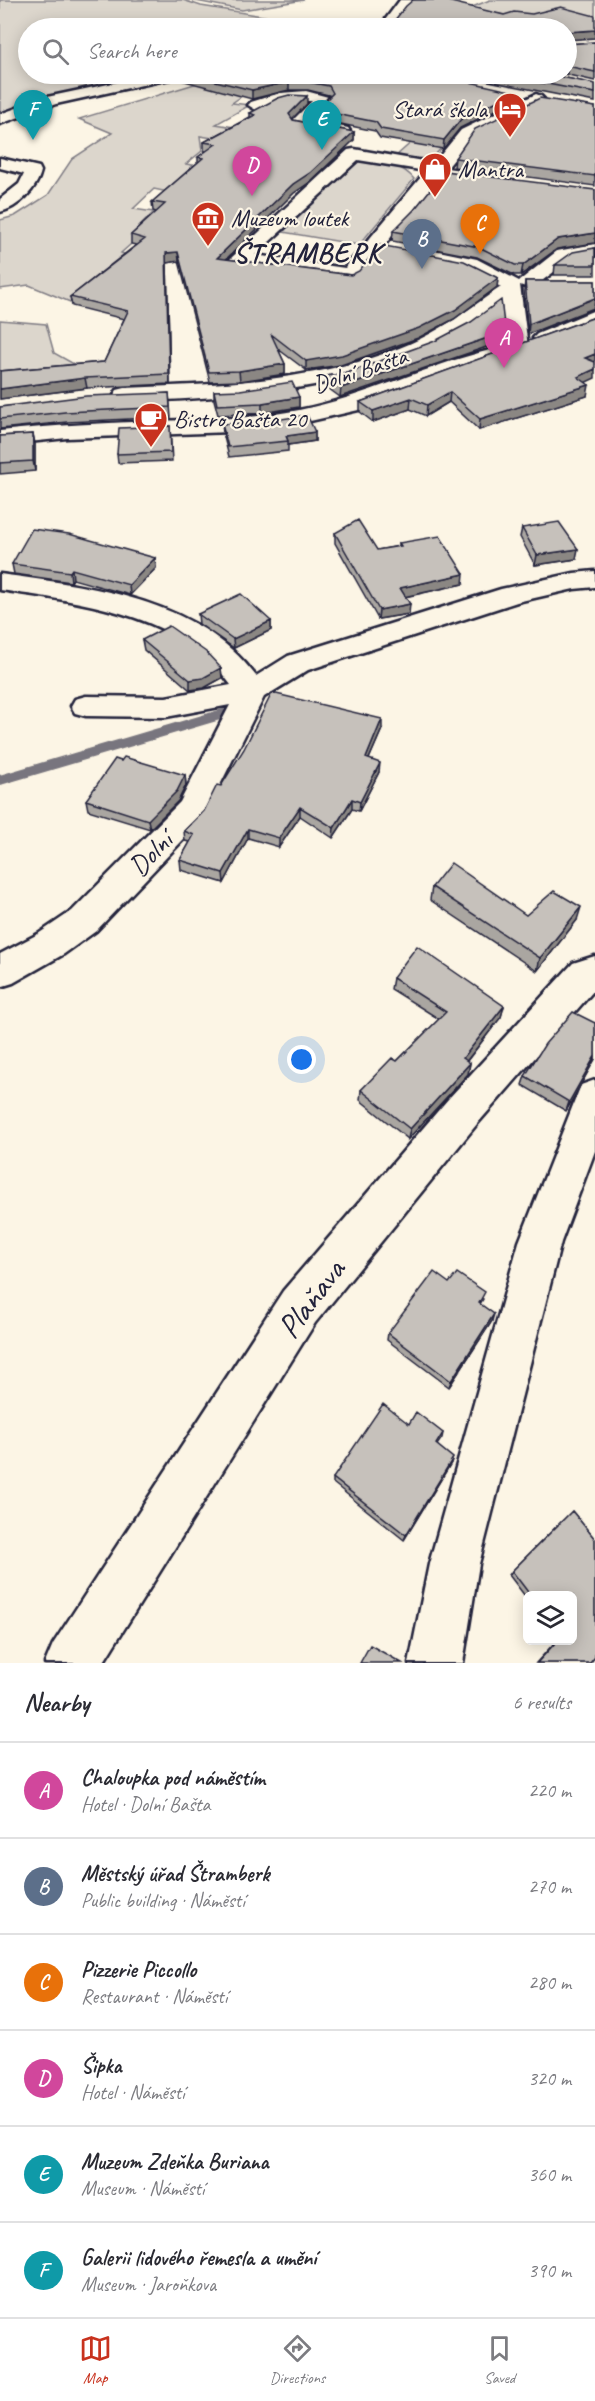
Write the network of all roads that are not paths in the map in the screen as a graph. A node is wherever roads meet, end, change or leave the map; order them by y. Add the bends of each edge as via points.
1 (407, 0) edge
2 (393, 18) edge
3 (127, 84) edge
4 (513, 93) edge
5 (256, 105) dead end
6 (0, 119) edge
7 (354, 154) junction
8 (0, 163) edge
9 (436, 168) junction
10 (508, 181) edge
11 (0, 207) edge
12 (391, 248) junction
13 (595, 250) edge
14 (560, 283) edge
15 (516, 285) junction
16 (595, 316) edge
17 (517, 347) junction
18 (108, 396) edge
19 (0, 438) edge
20 (595, 579) edge
21 (0, 582) edge
22 (252, 691) junction
23 (86, 706) dead end
24 (595, 970) edge
25 (0, 972) edge
26 (595, 1098) edge
27 (72, 1663) edge
28 (436, 1663) edge

1 - 2 street
3 - 6 street via 52,100
4 - 9 street via 542,100 467,133
5 - 7 street via 297,96 323,100 299,123 366,136
7 - 9 street
7 - 12 street via 240,260 350,275
8 - 11 street via 33,171 26,186
9 - 10 street via 443,173
9 - 12 street
12 - 15 street via 471,263
13 - 15 street via 564,255
14 - 15 street
15 - 17 street
15 - 18 street via 462,325 426,344 346,373 240,390
16 - 17 street, Dolní Bašta
17 - 19 street, Dolní Bašta via 355,404 297,417 231,425 67,431
20 - 22 street via 511,595 298,663
21 - 22 street via 94,598 184,628 226,658
22 - 23 street via 166,707
22 - 25 street, Dolní via 192,810 84,921
24 - 27 street, Plaňava via 586,974 463,1111 298,1308
26 - 28 street via 540,1242 454,1564

